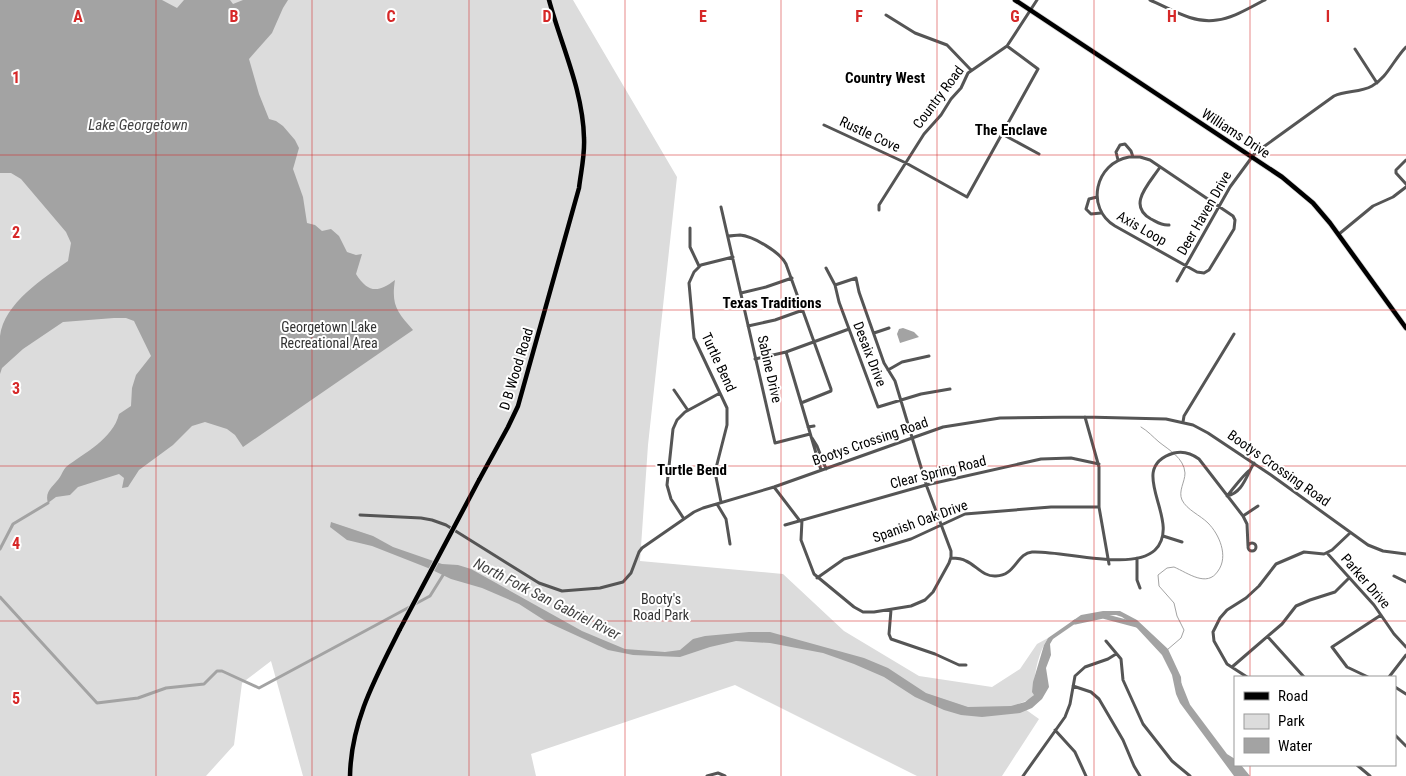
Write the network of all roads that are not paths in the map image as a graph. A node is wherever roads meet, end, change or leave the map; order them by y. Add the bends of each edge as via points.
1 (549, 0) edge
2 (1015, 0) edge
3 (1037, 0) edge
4 (1150, 0) edge
5 (1265, 0) edge
6 (1030, 10) junction
7 (886, 15) dead end
8 (1007, 46) junction
9 (1406, 47) edge
10 (1355, 49) dead end
11 (971, 70) junction
12 (1377, 83) junction
13 (824, 125) dead end
14 (1002, 134) junction
15 (1039, 154) dead end
16 (1133, 157) junction
17 (1252, 157) junction
18 (1118, 160) junction
19 (1406, 160) edge
20 (906, 163) junction
21 (1160, 167) junction
22 (1406, 185) edge
23 (1097, 197) junction
24 (1219, 206) junction
25 (721, 207) dead end
26 (879, 210) dead end
27 (1101, 213) junction
28 (1169, 225) dead end
29 (690, 228) dead end
30 (1339, 234) junction
31 (728, 236) junction
32 (732, 257) junction
33 (699, 266) junction
34 (1186, 266) junction
35 (826, 268) dead end
36 (792, 278) junction
37 (1177, 281) dead end
38 (835, 285) junction
39 (741, 293) junction
40 (803, 310) junction
41 (748, 326) junction
42 (889, 328) dead end
43 (1406, 328) edge
44 (849, 329) junction
45 (874, 332) junction
46 (1234, 334) dead end
47 (815, 341) junction
48 (786, 352) junction
49 (929, 356) dead end
50 (755, 359) junction
51 (888, 370) junction
52 (950, 389) dead end
53 (674, 390) dead end
54 (720, 393) junction
55 (900, 400) junction
56 (801, 403) junction
57 (688, 409) junction
58 (1085, 417) junction
59 (1182, 422) junction
60 (814, 426) dead end
61 (808, 427) junction
62 (811, 436) junction
63 (912, 437) junction
64 (1254, 463) junction
65 (1098, 464) junction
66 (826, 468) junction
67 (821, 470) junction
68 (926, 485) junction
69 (774, 487) junction
70 (1227, 496) junction
71 (719, 503) junction
72 (1258, 506) dead end
73 (1099, 507) junction
74 (360, 515) dead end
75 (1243, 516) junction
76 (684, 519) junction
77 (801, 520) junction
78 (785, 525) dead end
79 (941, 526) junction
80 (1350, 533) junction
81 (1163, 536) junction
82 (1182, 542) dead end
83 (730, 544) dead end
84 (1248, 546) dead end
85 (1326, 553) junction
86 (1406, 554) edge
87 (951, 558) junction
88 (1136, 558) junction
89 (1108, 559) junction
90 (1109, 564) dead end
91 (1394, 576) dead end
92 (817, 578) junction
93 (1349, 578) junction
94 (1406, 582) edge
95 (1140, 588) dead end
96 (891, 610) junction
97 (1381, 615) junction
98 (1268, 637) junction
99 (1106, 641) dead end
100 (1406, 647) edge
101 (1116, 654) junction
102 (1406, 655) edge
103 (966, 665) dead end
104 (1232, 667) junction
105 (1246, 676) edge
106 (1303, 676) edge
107 (1366, 676) edge
108 (1390, 676) edge
109 (1073, 686) junction
110 (1055, 730) junction
111 (1396, 736) edge
112 (1406, 746) edge
113 (1358, 766) edge
114 (350, 776) edge
115 (707, 776) edge
116 (725, 776) edge
117 (1024, 776) edge
118 (1086, 776) edge
119 (1140, 776) edge
120 (1190, 776) edge
121 (1370, 776) edge

1 - 114 main road, D B Wood Road, bridge via 581,109 584,156 579,188 518,406 374,681 357,723
2 - 6 main road, Williams Drive
3 - 6 street, Country Road
4 - 5 street via 1188,17 1209,21 1227,18
6 - 8 street, Country Road
6 - 17 main road, Williams Drive
7 - 11 street via 914,34 947,45
8 - 11 street, Country Road
8 - 14 street via 1038,69
9 - 12 street
10 - 12 street
11 - 20 street, Country Road
12 - 17 street, Deer Haven Drive via 1366,89 1334,96
13 - 20 street, Rustle Cove
14 - 15 street
14 - 20 street, Rustle Cove via 967,197
16 - 18 street, Axis Loop
16 - 18 street via 1125,144 1116,152
16 - 21 street, Axis Loop via 1147,159
17 - 24 street, Deer Haven Drive
17 - 30 main road, Williams Drive via 1298,189
18 - 23 street, Axis Loop via 1103,174
19 - 22 street via 1397,167 1396,173
20 - 26 street, Country Road
21 - 24 street, Axis Loop
21 - 28 street via 1138,205 1143,214 1162,225
22 - 30 street via 1393,197 1373,206
23 - 27 street, Axis Loop
23 - 27 street via 1089,199 1086,208 1092,214
24 - 34 street, Deer Haven Drive
24 - 34 street, Axis Loop via 1233,216 1234,228 1211,269 1199,272
25 - 31 street, Sabine Drive
27 - 34 street, Axis Loop via 1112,225
29 - 33 street via 690,248
30 - 43 main road, Williams Drive
31 - 32 street, Sabine Drive
31 - 36 street via 747,236 778,253
32 - 33 street
32 - 39 street, Sabine Drive
33 - 54 street, Turtle Bend via 689,283 693,333
34 - 37 street, Deer Haven Drive
35 - 38 street, Desaix Drive
36 - 39 street
36 - 40 street
38 - 44 street, Desaix Drive
38 - 45 street via 856,278
39 - 41 street, Sabine Drive
40 - 41 street
40 - 47 street
41 - 50 street, Sabine Drive
42 - 45 street
44 - 47 street
44 - 55 street, Desaix Drive via 878,408
45 - 51 street
46 - 59 street
47 - 48 street
47 - 56 street via 831,391
48 - 50 street
48 - 56 street
49 - 51 street via 902,362
50 - 62 street, Sabine Drive via 775,443
51 - 55 street
52 - 55 street, Desaix Drive
53 - 57 street
54 - 57 street
54 - 71 street, Turtle Bend via 726,403 728,418 716,468
55 - 63 street
56 - 61 street
57 - 76 street via 678,418 673,429 667,485 671,499
58 - 59 street, Bootys Crossing Road
58 - 63 street, Bootys Crossing Road via 974,421
58 - 65 street
59 - 64 street, Bootys Crossing Road via 1208,433
60 - 61 street
61 - 62 street
62 - 66 street
62 - 67 street
63 - 66 street, Bootys Crossing Road
63 - 68 street
64 - 70 street via 1238,490
64 - 80 street, Bootys Crossing Road
65 - 68 street, Clear Spring Road via 1071,458 1050,458
65 - 73 street
66 - 67 street, Bootys Crossing Road
67 - 69 street, Bootys Crossing Road
68 - 77 street, Clear Spring Road
68 - 79 street
69 - 71 street, Bootys Crossing Road
69 - 77 street
70 - 75 street
70 - 81 street via 1199,459 1179,452 1169,455 1156,466 1152,479 1163,520
71 - 76 street, Bootys Crossing Road
71 - 83 street, Turtle Bend via 726,519
72 - 75 street
73 - 79 street, Spanish Oak Drive via 972,512
73 - 89 street
74 - 76 street, Bootys Crossing Road via 439,522 539,583 555,590 571,591 600,588 626,580 642,548
75 - 84 street via 1248,524
77 - 78 street, Clear Spring Road
77 - 92 street via 802,546
79 - 87 street
79 - 92 street, Spanish Oak Drive via 911,539 844,559
80 - 85 street
80 - 86 street, Bootys Crossing Road via 1373,548
81 - 82 street
81 - 88 street via 1151,552
85 - 93 street, Parker Drive
85 - 104 street via 1304,552 1276,564 1259,586 1227,610 1212,636 1225,661
87 - 89 street via 967,561 985,574 995,576 1008,573 1030,552
87 - 96 street via 933,592 925,600
88 - 89 street
88 - 95 street
89 - 90 street
91 - 94 street
92 - 96 street via 859,610 870,613
93 - 97 street, Parker Drive
93 - 98 street via 1335,592 1296,606
96 - 103 street via 889,634 892,640
97 - 100 street, Parker Drive
97 - 107 street via 1332,647 1347,667
98 - 104 street
98 - 106 street
99 - 101 street
101 - 109 street via 1085,667 1075,676
101 - 120 street via 1122,663 1123,680 1140,719 1172,761
102 - 108 street
104 - 105 street
109 - 110 street via 1067,712
109 - 119 street via 1100,699
110 - 117 street
110 - 118 street via 1075,752
111 - 112 street
113 - 121 street
115 - 116 street via 718,773

